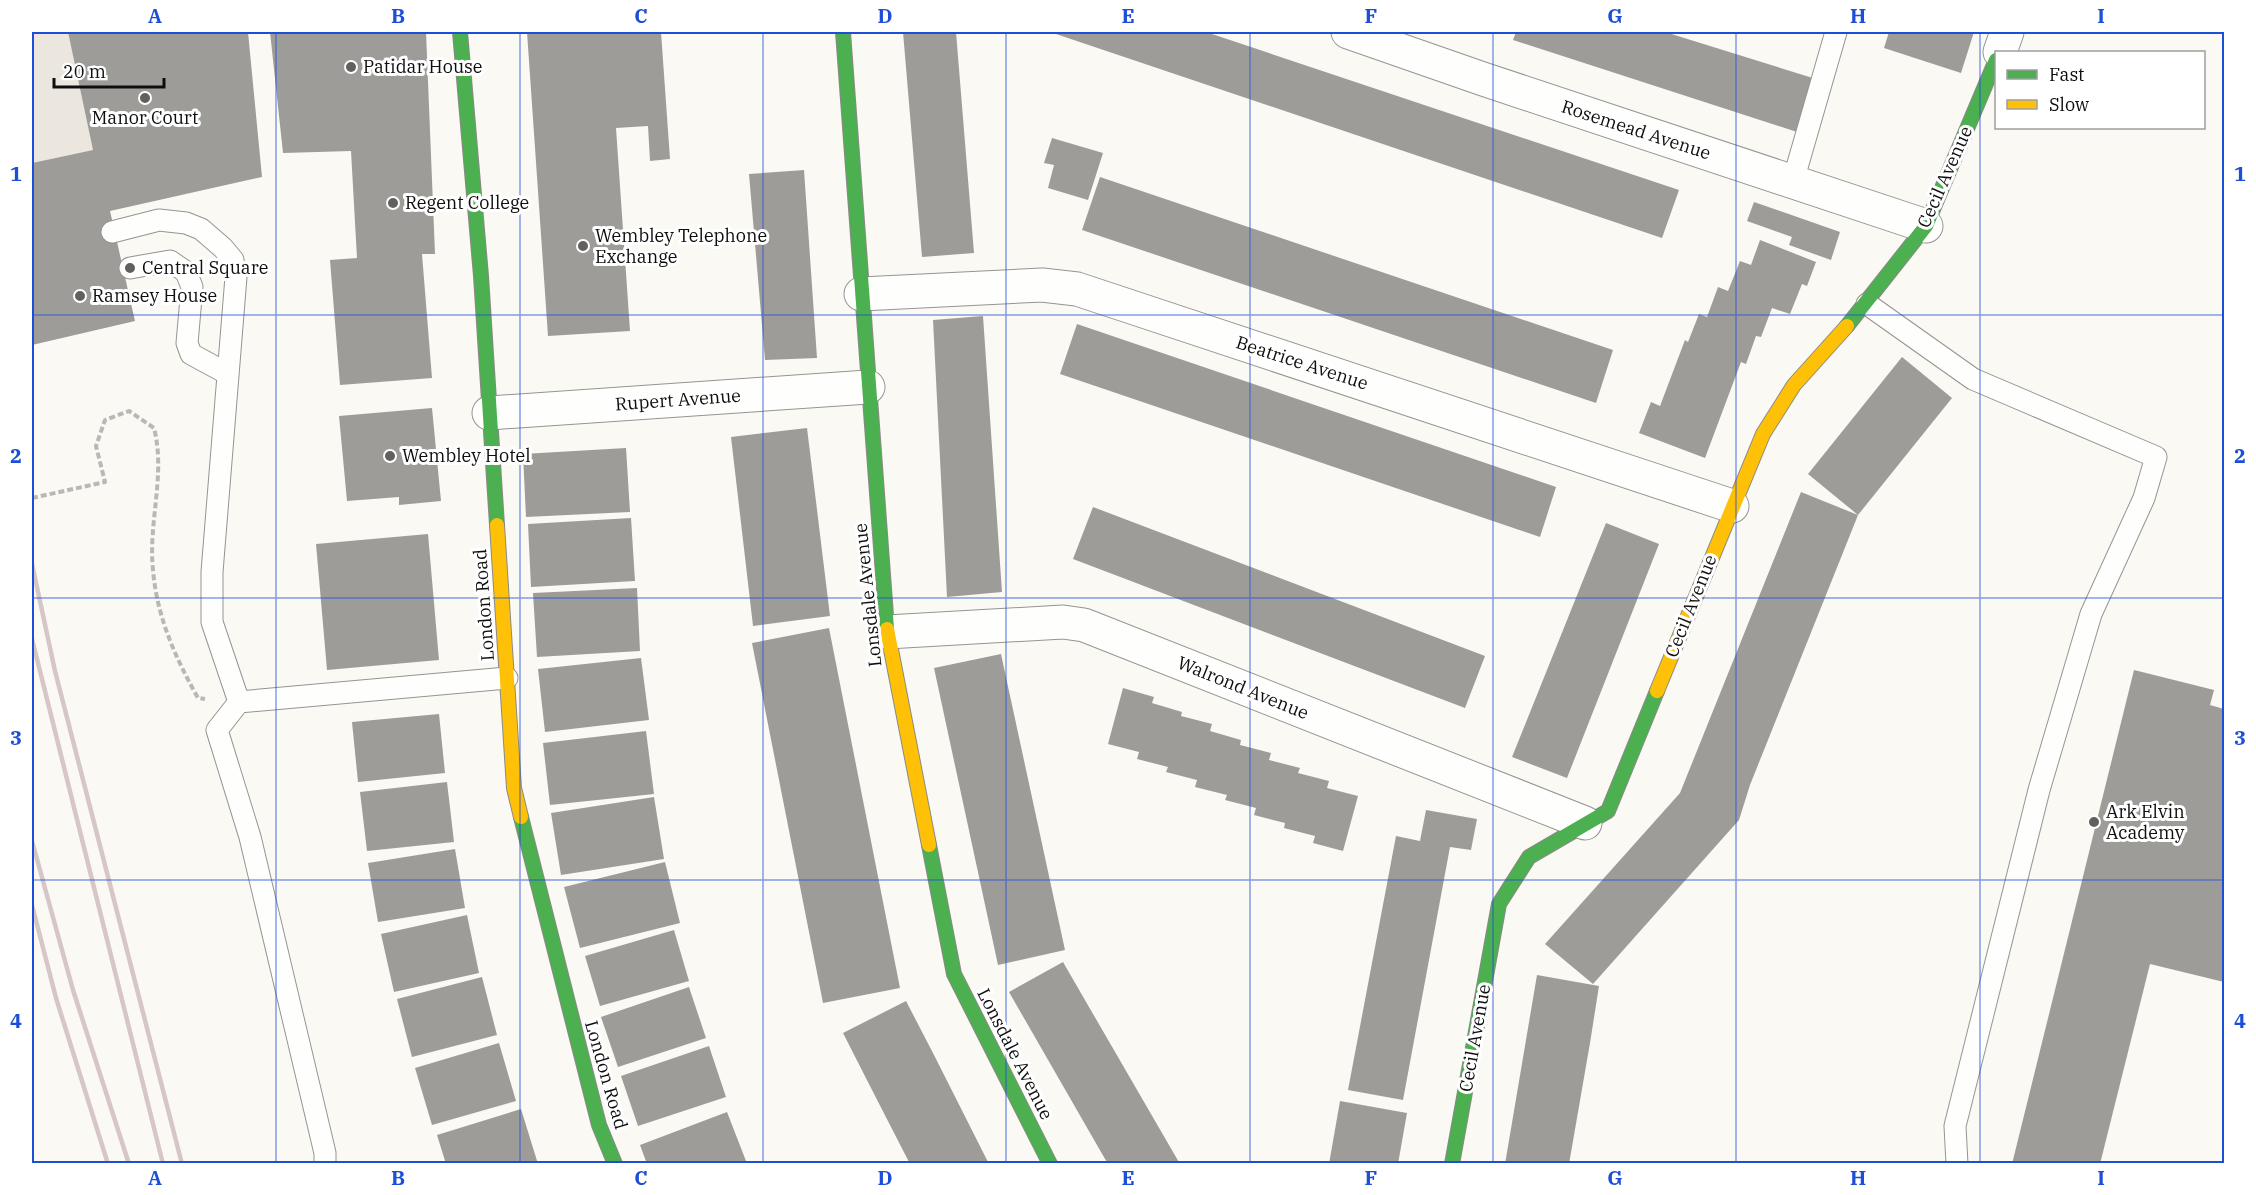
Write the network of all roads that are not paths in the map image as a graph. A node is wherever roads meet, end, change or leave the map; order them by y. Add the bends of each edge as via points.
1 (460, 32) edge
2 (843, 32) edge
3 (1348, 32) edge
4 (1836, 32) edge
5 (2007, 32) edge
6 (2000, 51) edge
7 (1995, 62) edge
8 (1793, 181) junction
9 (1926, 226) junction
10 (112, 232) dead end
11 (130, 268) dead end
12 (861, 294) junction
13 (1867, 304) junction
14 (228, 374) junction
15 (867, 387) junction
16 (489, 413) junction
17 (1732, 506) junction
18 (887, 632) junction
19 (507, 678) junction
20 (239, 702) junction
21 (1585, 823) junction
22 (325, 1164) edge
23 (615, 1164) edge
24 (1050, 1164) edge
25 (1452, 1164) edge
26 (1957, 1164) edge

1 - 16 street, London Road
2 - 12 street, Lonsdale Avenue
3 - 8 street, Rosemead Avenue
4 - 8 lane
5 - 6 street
7 - 9 street, Cecil Avenue
8 - 9 street, Rosemead Avenue
9 - 13 street, Cecil Avenue
10 - 14 lane via 172,220 201,229 233,260 236,277
11 - 14 lane via 171,261 186,272 192,287 187,343 191,354
12 - 15 street, Lonsdale Avenue
12 - 17 street, Beatrice Avenue via 1042,285 1077,289
13 - 17 street, Cecil Avenue via 1794,385 1763,434
13 - 26 lane via 1972,379 2156,457 2144,498 2091,614 2039,790 1955,1126
14 - 20 lane via 212,572 212,622
15 - 16 street, Rupert Avenue
15 - 18 street, Lonsdale Avenue
16 - 19 street, London Road
17 - 21 street, Cecil Avenue via 1608,810
18 - 21 street, Walrond Avenue via 1063,622 1084,625
18 - 24 street, Lonsdale Avenue via 954,974
19 - 20 lane
19 - 23 street, London Road via 514,788 599,1125
20 - 22 lane via 217,730 250,837
21 - 25 street, Cecil Avenue via 1529,858 1498,904

